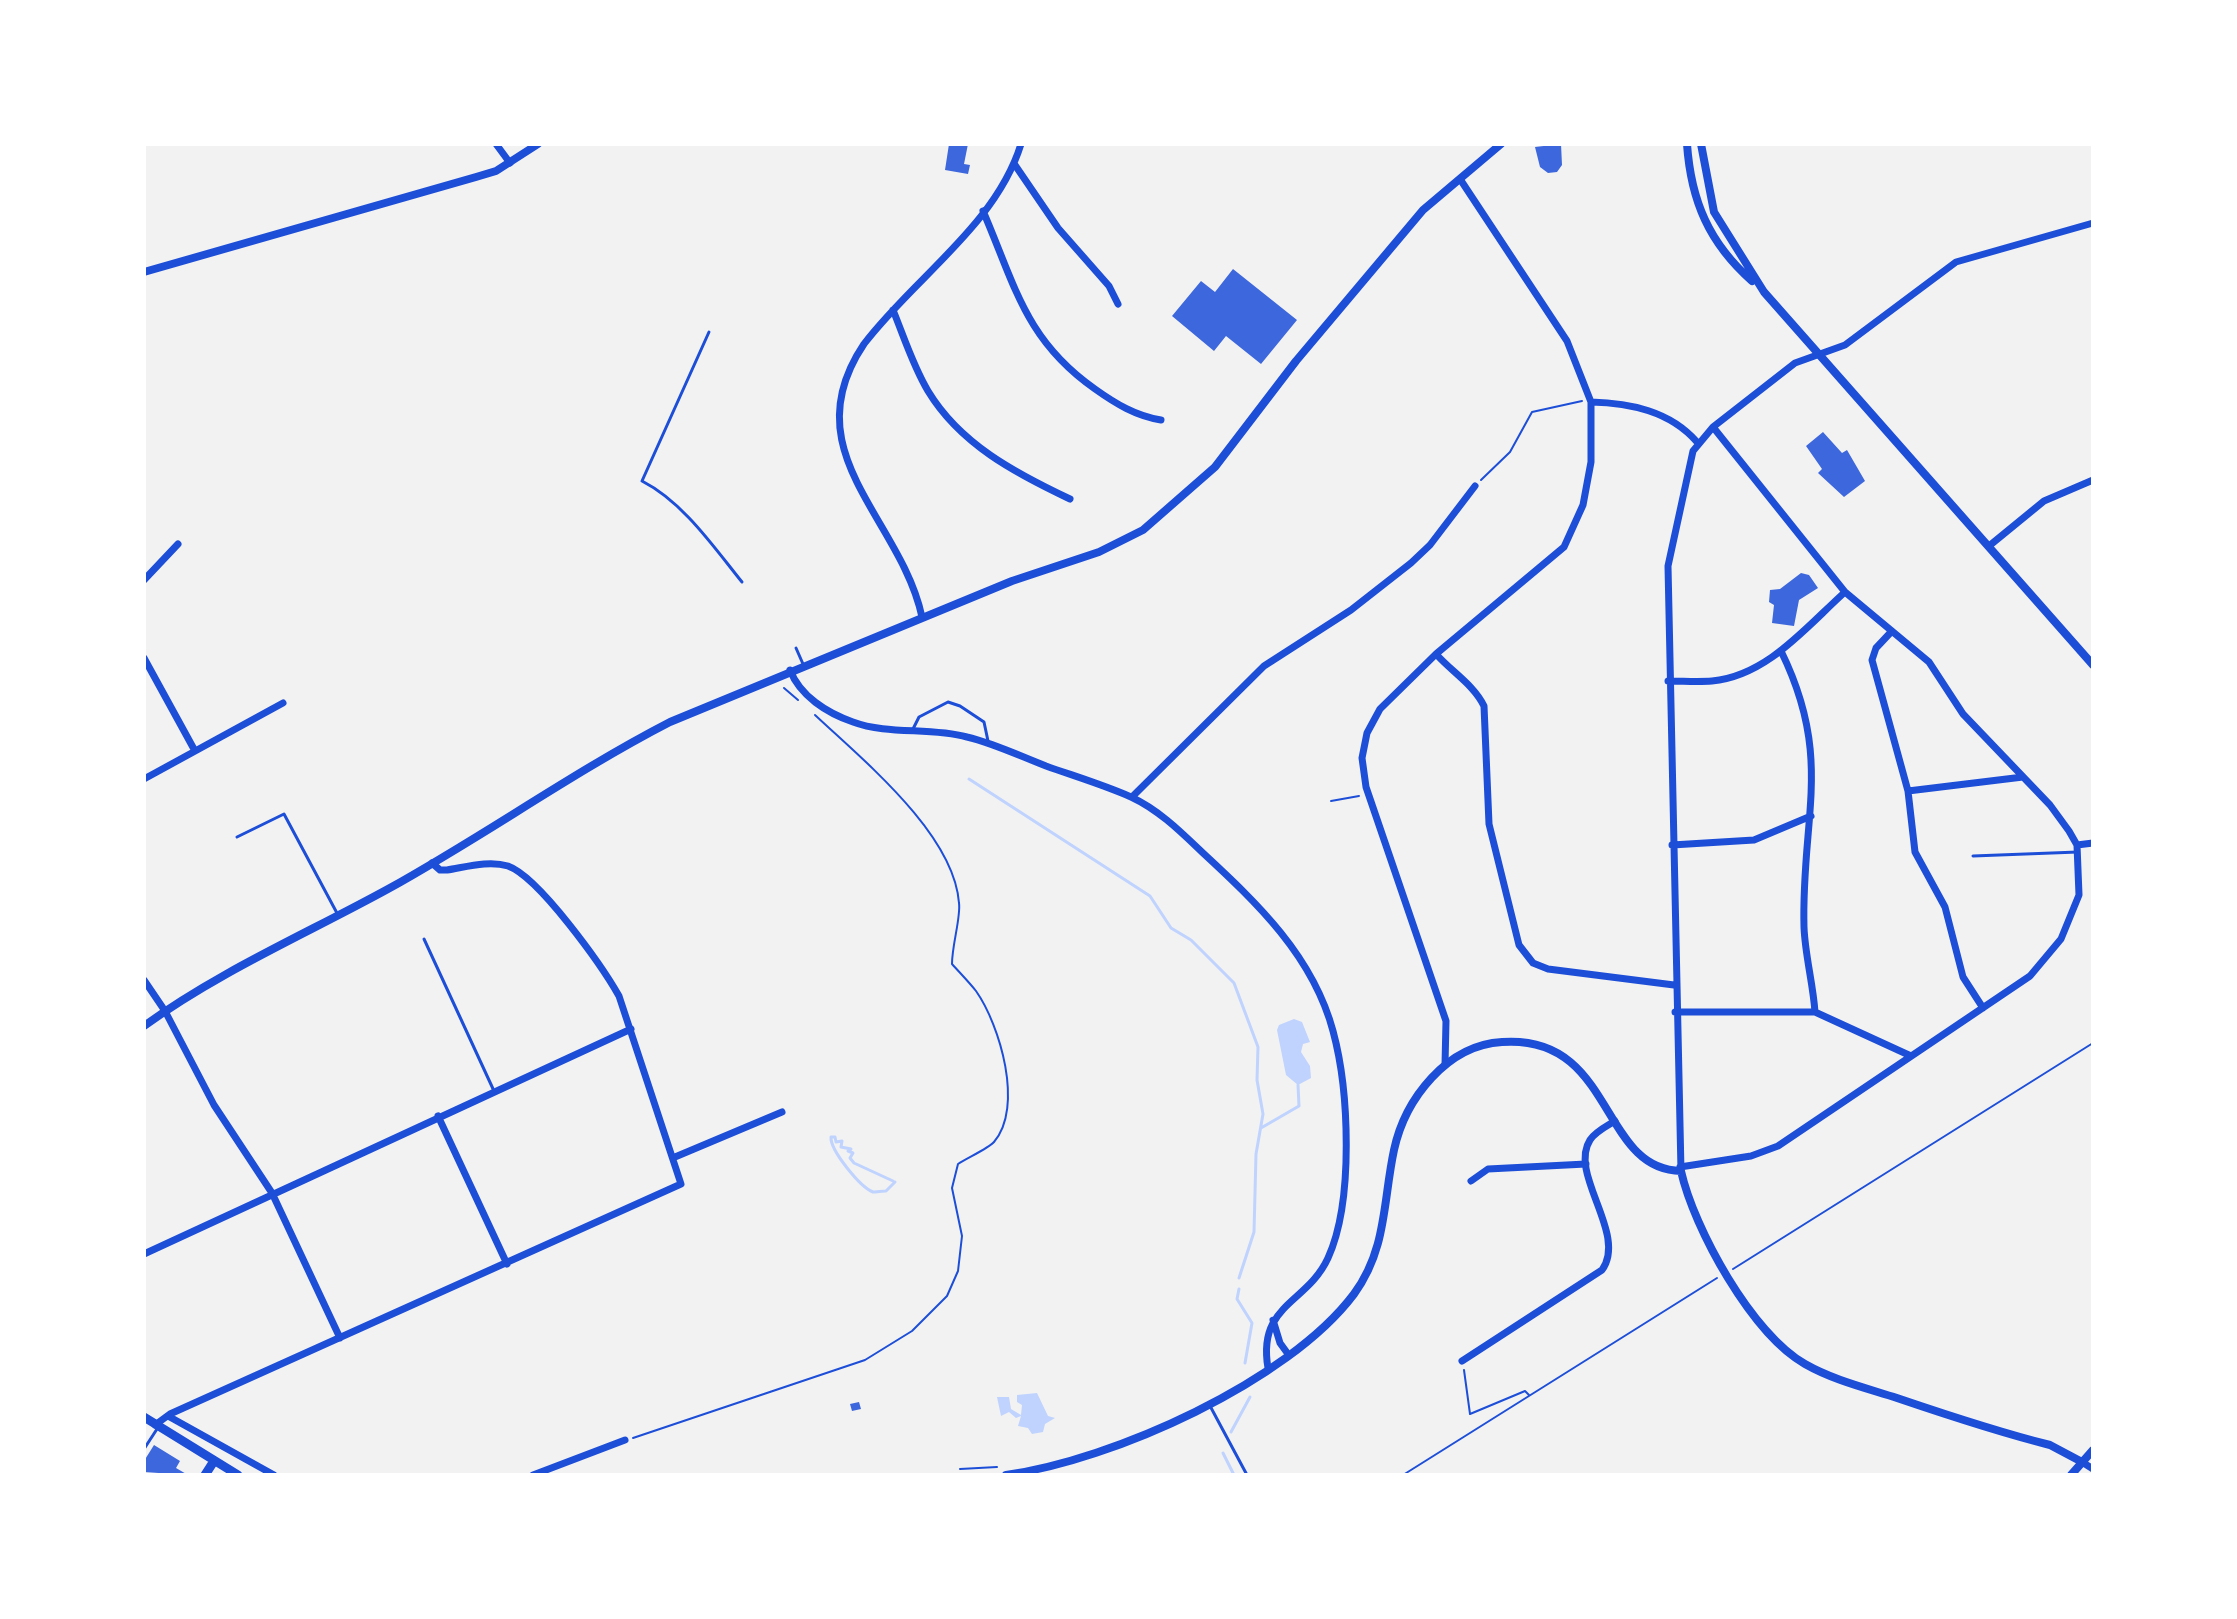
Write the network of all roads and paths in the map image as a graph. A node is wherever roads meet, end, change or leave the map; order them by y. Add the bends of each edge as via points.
1 (496, 144) edge
2 (538, 144) edge
3 (1021, 144) edge
4 (1490, 144) edge
5 (1501, 144) edge
6 (1687, 144) edge
7 (1701, 144) edge
8 (1481, 161) junction
9 (510, 163) junction
10 (1015, 165) junction
11 (1460, 179) junction
12 (983, 211) junction
13 (2093, 223) edge
14 (144, 272) edge
15 (1764, 292) junction
16 (1118, 304) dead end
17 (893, 310) junction
18 (709, 332) dead end
19 (1817, 354) junction
20 (1591, 402) junction
21 (1161, 420) dead end
22 (1713, 427) junction
23 (1697, 442) junction
24 (2093, 480) edge
25 (1475, 486) joint
26 (1070, 499) dead end
27 (178, 544) dead end
28 (1989, 546) junction
29 (144, 580) edge
30 (742, 582) dead end
31 (1845, 592) junction
32 (922, 617) junction
33 (1892, 631) junction
34 (796, 648) dead end
35 (1781, 651) junction
36 (1436, 654) junction
37 (144, 658) edge
38 (803, 664) junction
39 (2093, 665) edge
40 (790, 670) junction
41 (1668, 681) junction
42 (784, 688) dead end
43 (800, 702) dead end
44 (283, 703) dead end
45 (810, 709) dead end
46 (913, 729) junction
47 (988, 745) junction
48 (195, 751) junction
49 (2023, 777) junction
50 (144, 779) edge
51 (1908, 791) junction
52 (1368, 795) junction
53 (1132, 797) junction
54 (1331, 801) dead end
55 (1811, 816) junction
56 (237, 837) dead end
57 (2093, 843) edge
58 (1672, 845) junction
59 (2077, 848) junction
60 (1973, 856) dead end
61 (432, 863) junction
62 (338, 915) junction
63 (424, 939) dead end
64 (144, 980) edge
65 (1674, 985) junction
66 (1983, 1008) junction
67 (165, 1011) junction
68 (1675, 1012) junction
69 (1815, 1012) junction
70 (144, 1026) edge
71 (631, 1029) junction
72 (2093, 1043) edge
73 (1911, 1056) junction
74 (1445, 1065) junction
75 (494, 1091) junction
76 (782, 1112) dead end
77 (438, 1116) junction
78 (1615, 1121) junction
79 (675, 1157) junction
80 (1586, 1164) junction
81 (1681, 1169) junction
82 (1471, 1181) dead end
83 (272, 1193) junction
84 (144, 1254) edge
85 (507, 1264) junction
86 (1732, 1269) dead end
87 (1719, 1278) dead end
88 (1273, 1320) junction
89 (340, 1338) junction
90 (1288, 1354) junction
91 (1462, 1361) joint
92 (1268, 1368) junction
93 (1530, 1396) junction
94 (1209, 1404) junction
95 (167, 1416) junction
96 (144, 1417) edge
97 (157, 1426) junction
98 (625, 1440) joint
99 (144, 1449) edge
100 (2093, 1450) edge
101 (214, 1461) junction
102 (2082, 1462) junction
103 (997, 1467) dead end
104 (960, 1469) dead end
105 (2093, 1469) edge
106 (236, 1474) edge
107 (205, 1475) edge
108 (274, 1475) edge
109 (533, 1475) edge
110 (1006, 1475) edge
111 (1247, 1475) edge
112 (1403, 1475) edge
113 (2071, 1475) edge

1 - 9 street
2 - 9 street
3 - 10 street
4 - 8 street
5 - 8 street
6 - 15 street via 1704,226 1727,258
7 - 15 street via 1718,220
8 - 11 street
9 - 14 street
10 - 12 street
10 - 16 street
11 - 20 street via 1567,341
11 - 32 street via 1423,210 1215,467 1165,513 1124,542
12 - 17 street
12 - 21 street via 1025,316 1048,348 1103,395
13 - 19 street via 1963,259 1845,345
15 - 19 street
17 - 26 street via 927,389 951,423 997,461
17 - 32 street via 850,368 839,427 853,478 910,580
18 - 30 lane via 642,481 660,490
19 - 22 street via 1795,363
19 - 28 street
20 - 23 street via 1642,407
20 - 25 path via 1578,400 1532,412 1510,452
20 - 36 street via 1591,462 1583,505 1564,547
22 - 23 street
22 - 31 street
23 - 41 street via 1668,566
24 - 28 street via 2044,501
25 - 53 street via 1411,563 1351,610 1264,666
27 - 29 street
28 - 39 street
31 - 33 street
31 - 35 street
32 - 38 street
33 - 49 street via 1929,662 1963,714
33 - 51 street via 1872,660
34 - 38 lane
35 - 41 street via 1759,666 1715,681
35 - 55 street via 1811,733
36 - 52 street via 1389,697 1372,722 1362,758
36 - 65 street via 1477,691 1484,706 1489,824 1519,945 1533,963 1548,969
37 - 48 street
38 - 40 street
40 - 46 street via 810,698 854,723
40 - 61 street via 618,749
41 - 58 street
42 - 43 path
44 - 48 street
45 - 98 path via 933,835 950,862 960,907 952,964 977,993 993,1025 1010,1110 994,1143 958,1164 952,1188 962,1236 958,1271 947,1296 912,1331 865,1360
46 - 47 street
46 - 47 lane via 919,717 948,702 984,722
47 - 53 street
48 - 50 street
49 - 51 street
49 - 59 street via 2050,805
51 - 66 street via 1915,852 1945,907 1963,977
52 - 54 path
52 - 74 street via 1446,1021
53 - 88 street via 1171,823 1257,903 1296,952 1333,1032 1347,1138 1332,1245 1317,1275
55 - 58 street via 1754,840
55 - 69 street via 1804,928
56 - 62 lane via 284,814
57 - 59 street
58 - 65 street
59 - 60 lane
59 - 66 street via 2079,895 2061,939 2030,976
61 - 62 street
61 - 71 street via 440,870 499,864 531,880 606,974
62 - 67 street via 228,971
63 - 75 lane
64 - 67 street
65 - 68 street
66 - 73 street
67 - 70 street
67 - 83 street via 214,1105
68 - 69 street
68 - 81 street
69 - 73 street
71 - 75 street
71 - 79 street
72 - 86 path
73 - 81 street via 1778,1146
74 - 78 street via 1472,1049 1501,1042 1550,1049 1581,1070
74 - 90 street via 1415,1099 1402,1124 1383,1234 1373,1261 1328,1322
75 - 77 street
76 - 79 street
77 - 83 street
77 - 85 street
78 - 80 street via 1590,1140
78 - 81 street via 1647,1161 1668,1171
79 - 85 street via 682,1179 675,1189
80 - 82 street via 1488,1169
80 - 91 street via 1604,1225 1607,1262 1602,1270
81 - 102 street via 1687,1197 1738,1292 1772,1338 1805,1364 1916,1405 2050,1445
83 - 84 street
83 - 89 street
85 - 89 street
87 - 93 path
88 - 90 street
88 - 92 street via 1266,1336
89 - 95 street
90 - 92 street
91 - 93 path via 1470,1414 1525,1391
92 - 94 street
93 - 112 path
94 - 110 street via 1157,1431 1084,1458
94 - 111 lane
95 - 97 street
95 - 108 street
96 - 97 main road
97 - 99 lane
97 - 101 main road
98 - 109 street
100 - 102 street
101 - 106 main road
101 - 107 main road
102 - 105 street
102 - 113 street
103 - 104 path

